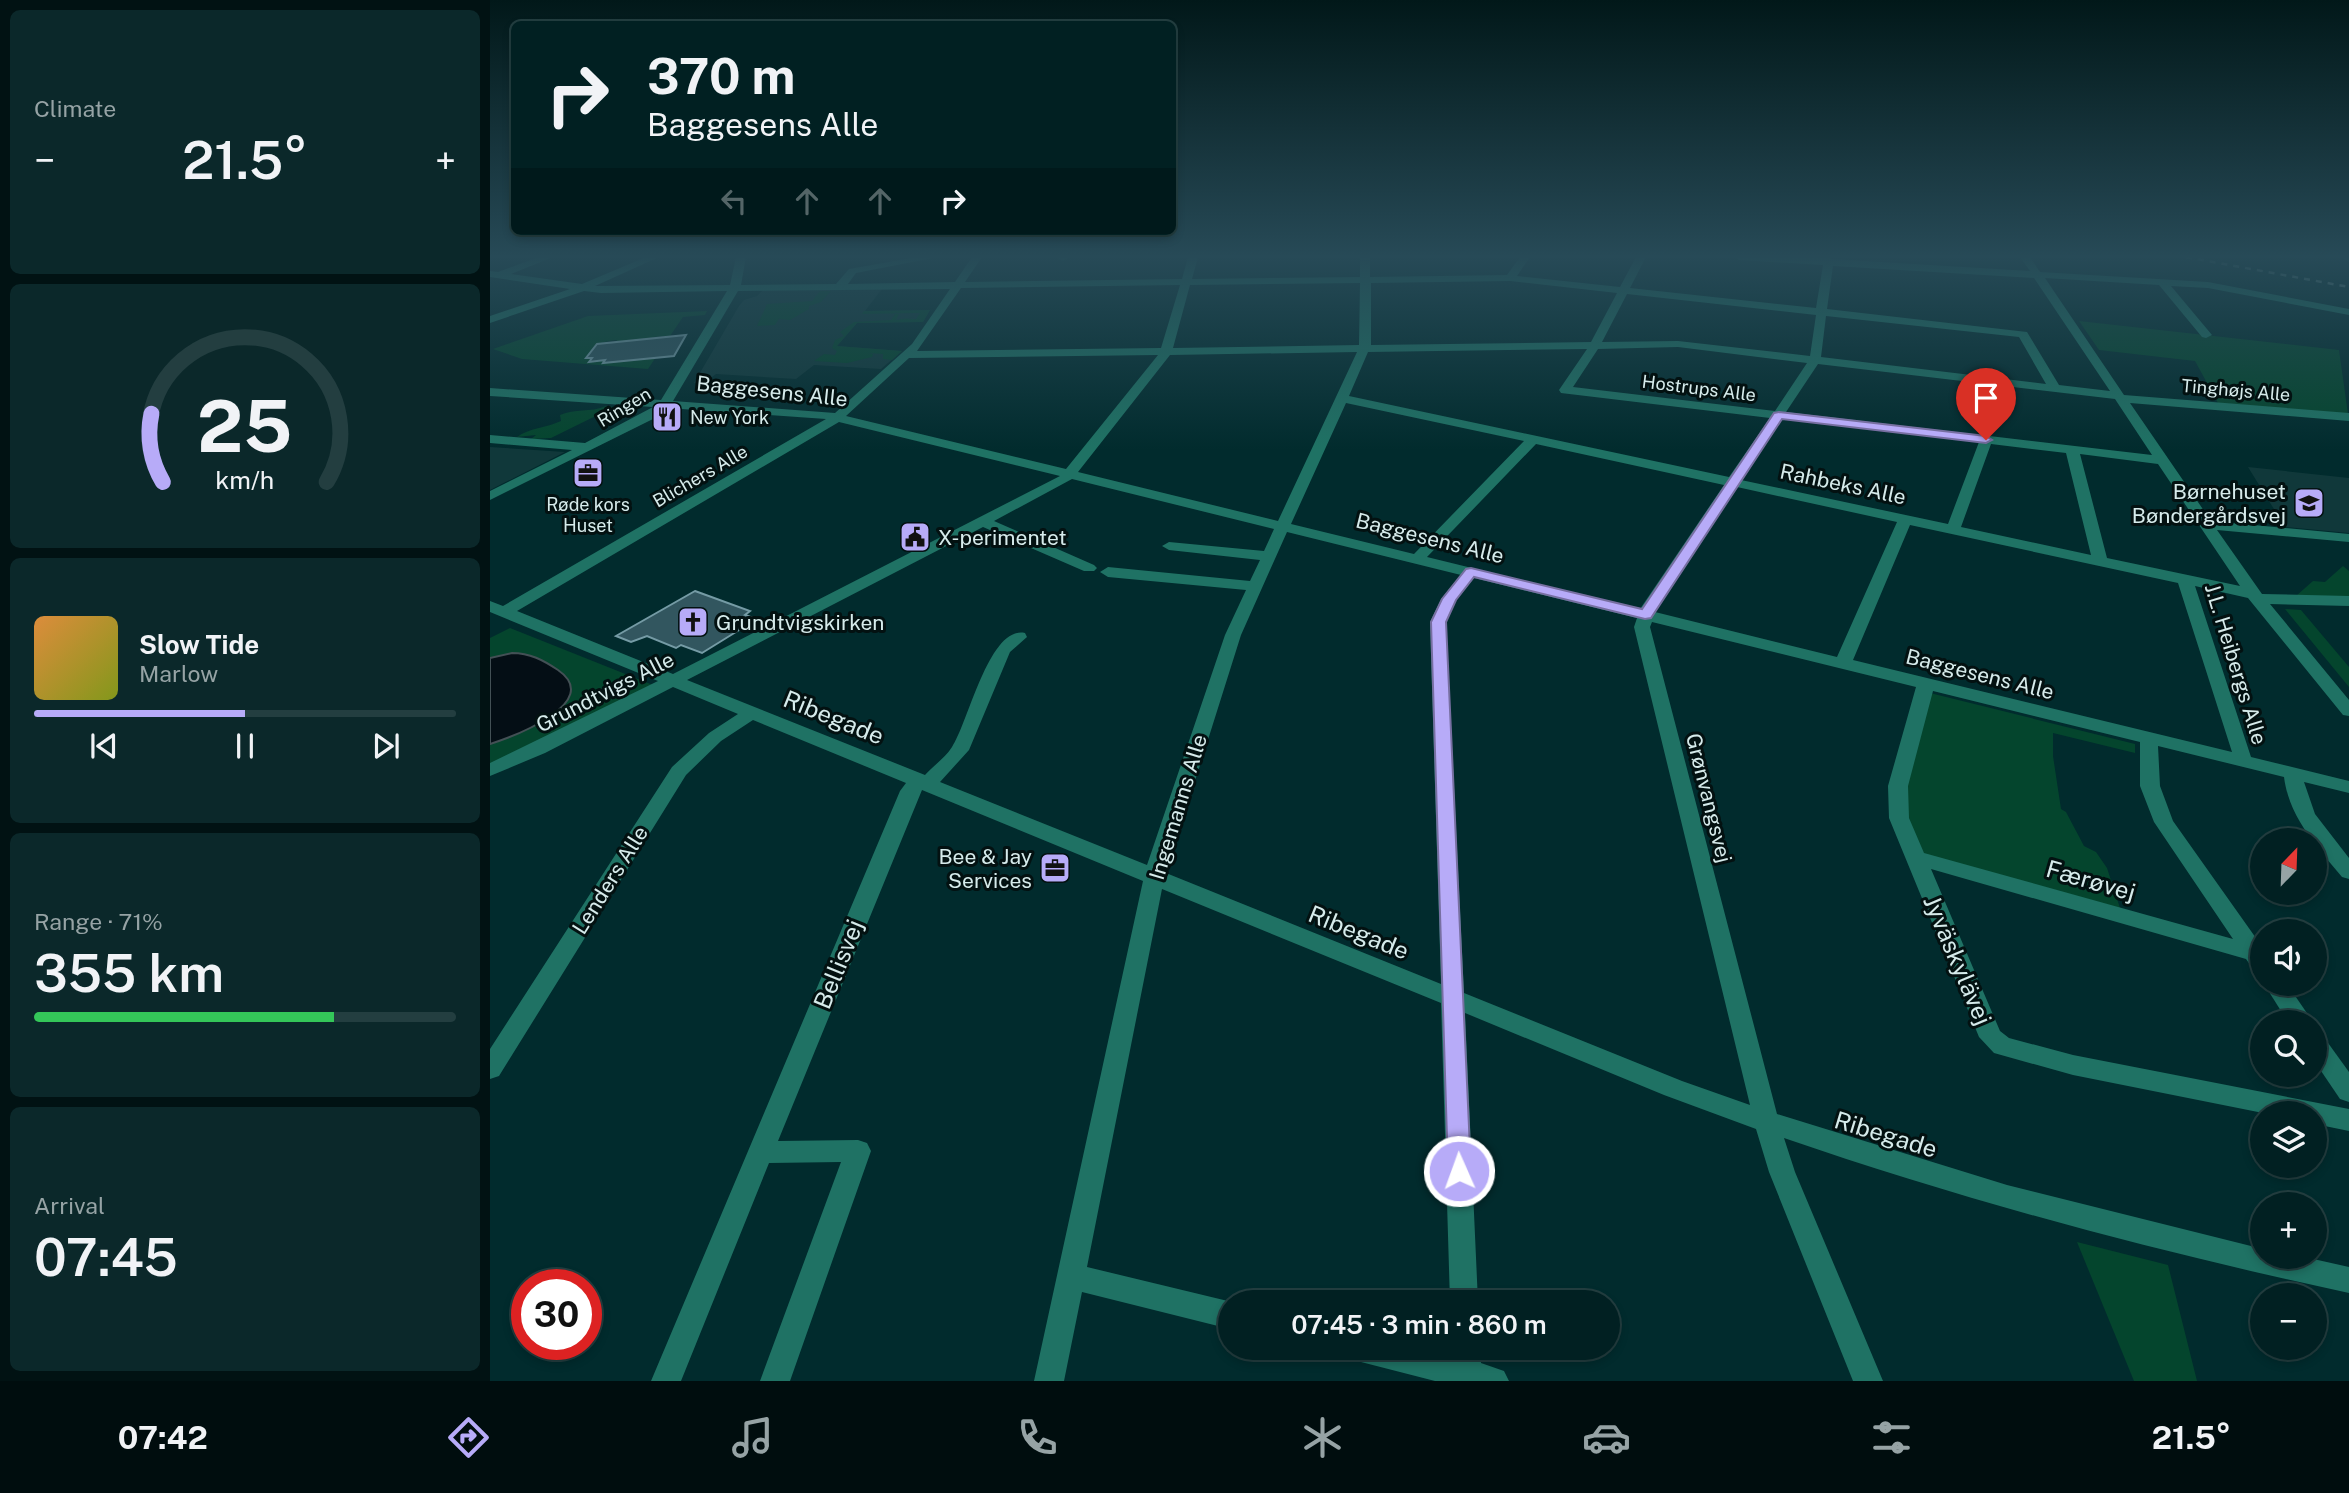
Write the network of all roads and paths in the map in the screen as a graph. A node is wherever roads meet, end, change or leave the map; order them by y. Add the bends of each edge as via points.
1 (715, 321) edge
2 (932, 321) edge
3 (1175, 321) edge
4 (1366, 321) edge
5 (1607, 321) edge
6 (1819, 321) edge
7 (1907, 321) edge
8 (2068, 321) edge
9 (2195, 321) edge
10 (2206, 335) dead end
11 (1595, 345) junction
12 (1364, 349) junction
13 (1166, 352) junction
14 (908, 355) junction
15 (1815, 360) junction
16 (2054, 387) junction
17 (490, 392) edge
18 (1341, 397) junction
19 (2119, 397) junction
20 (665, 403) junction
21 (1779, 415) junction
22 (2349, 417) edge
23 (837, 418) junction
24 (490, 439) edge
25 (1533, 439) junction
26 (1986, 440) junction
27 (590, 447) junction
28 (2072, 450) junction
29 (2162, 460) junction
30 (1069, 474) junction
31 (1734, 482) junction
32 (490, 496) edge
33 (1905, 519) junction
34 (984, 522) junction
35 (2206, 525) junction
36 (1281, 526) junction
37 (1953, 530) junction
38 (2349, 538) edge
39 (1168, 546) dead end
40 (1267, 556) junction
41 (1418, 558) junction
42 (2100, 561) junction
43 (1089, 568) dead end
44 (1108, 572) dead end
45 (1471, 572) junction
46 (2185, 580) junction
47 (1253, 586) junction
48 (2255, 596) junction
49 (2349, 601) edge
50 (497, 609) edge
51 (1645, 615) junction
52 (1018, 637) dead end
53 (1843, 663) junction
54 (674, 680) junction
55 (1926, 684) junction
56 (2346, 704) edge
57 (753, 712) junction
58 (2149, 738) junction
59 (2242, 761) junction
60 (490, 770) edge
61 (2293, 774) junction
62 (924, 782) junction
63 (2349, 787) edge
64 (1914, 857) junction
65 (2349, 872) edge
66 (1154, 877) junction
67 (2250, 947) edge
68 (2250, 957) edge
69 (1453, 999) junction
70 (2327, 1060) edge
71 (490, 1069) edge
72 (2349, 1092) edge
73 (2254, 1101) edge
74 (2327, 1116) edge
75 (2349, 1120) edge
76 (1767, 1123) junction
77 (761, 1152) junction
78 (1070, 1276) junction
79 (2349, 1280) edge
80 (1464, 1290) edge
81 (1218, 1312) edge
82 (1419, 1360) edge
83 (1481, 1373) edge
84 (666, 1381) edge
85 (775, 1381) edge
86 (1049, 1381) edge
87 (1868, 1381) edge

1 - 20 street, Ringen
2 - 14 street, Blichers Alle
3 - 13 street, Grundtvigs Alle
4 - 12 street, Ingemanns Alle
5 - 11 street
6 - 15 street
7 - 16 street via 2023,334
8 - 19 street
9 - 10 street
11 - 12 street, Tinghøjs Alle
11 - 15 street, Tinghøjs Alle via 1678,344
11 - 21 street, Hostrups Alle via 1565,390
12 - 13 street, Tinghøjs Alle
12 - 18 street, Ingemanns Alle
13 - 14 street, Tinghøjs Alle
13 - 30 street, Grundtvigs Alle
14 - 23 street, Blichers Alle
15 - 16 street, Tinghøjs Alle
15 - 21 street
16 - 19 street, Tinghøjs Alle
17 - 20 street, Baggesens Alle
18 - 25 street, Rahbeks Alle
18 - 36 street, Ingemanns Alle
19 - 22 street, Tinghøjs Alle
19 - 29 street
20 - 23 street, Baggesens Alle
20 - 27 street, Ringen
21 - 26 street, Hostrups Alle
21 - 31 street
23 - 30 street, Baggesens Alle
23 - 50 street, Blichers Alle
24 - 27 street
25 - 31 street, Rahbeks Alle
25 - 41 street
26 - 28 street, Hostrups Alle
26 - 37 street
27 - 32 street, Ringen
28 - 29 street, Hostrups Alle
28 - 42 street
29 - 35 street
30 - 34 street, Grundtvigs Alle
30 - 36 street, Baggesens Alle
31 - 33 street, Rahbeks Alle
31 - 51 street
33 - 37 street, Rahbeks Alle
33 - 53 street
34 - 43 street
34 - 54 street, Grundtvigs Alle
35 - 38 street
35 - 48 street
36 - 40 street, Ingemanns Alle
36 - 41 street, Baggesens Alle
37 - 42 street, Rahbeks Alle
39 - 40 street
40 - 47 street, Ingemanns Alle
41 - 45 street, Baggesens Alle
42 - 46 street, Rahbeks Alle
44 - 47 street
45 - 51 street, Baggesens Alle
45 - 69 street via 1438,622
46 - 48 street, Rahbeks Alle
46 - 59 street, J.L. Heibergs Alle
47 - 66 street, Ingemanns Alle
48 - 49 street, Rahbeks Alle
48 - 56 street
50 - 54 street, Ribegade
51 - 53 street, Baggesens Alle
51 - 76 street, Grønvangsvej via 1642,627
52 - 62 street, Bellisvej via 1003,650 960,750
53 - 55 street, Baggesens Alle
54 - 57 street, Ribegade
54 - 60 street, Grundtvigs Alle
55 - 58 street, Baggesens Alle
55 - 64 street, Jyväskylävej via 1898,786 1899,818
57 - 62 street, Ribegade
57 - 71 street, Lenders Alle via 715,737 678,771
58 - 59 street, Baggesens Alle
58 - 67 street via 2150,786 2164,822
59 - 61 street, Baggesens Alle
61 - 63 street, Baggesens Alle
61 - 65 street via 2303,811
62 - 66 street, Ribegade
62 - 77 street, Bellisvej via 910,790
64 - 68 street, Færøvej
64 - 73 street, Jyväskylävej via 1988,1029 2002,1046
66 - 69 street, Ribegade
66 - 78 street, Ingemanns Alle
69 - 76 street, Ribegade
69 - 80 street
70 - 72 street
74 - 75 street, Jyväskylävej
76 - 79 street, Ribegade via 1980,1191
76 - 87 street, Grønvangsvej via 1782,1172
77 - 84 street, Bellisvej
77 - 85 street via 858,1151
78 - 81 street
78 - 86 street, Ingemanns Alle
82 - 83 street

